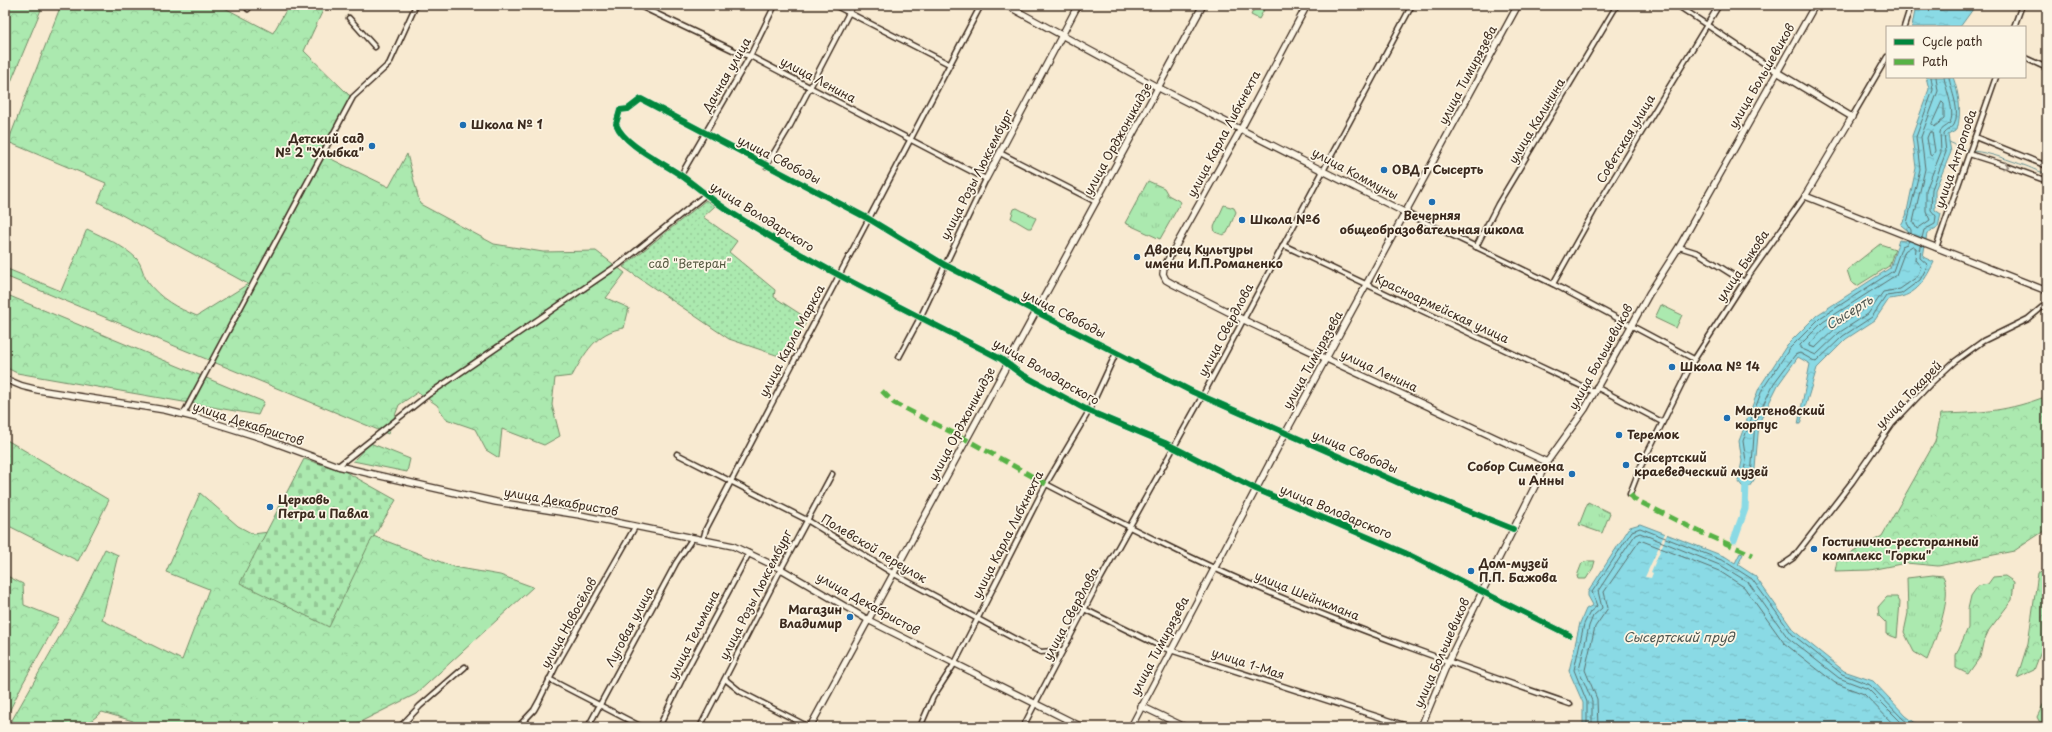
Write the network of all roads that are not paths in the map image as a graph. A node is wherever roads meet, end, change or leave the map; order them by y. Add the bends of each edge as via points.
1 (416, 5) edge
2 (638, 5) edge
3 (775, 5) edge
4 (834, 5) edge
5 (853, 5) edge
6 (981, 5) edge
7 (1006, 5) edge
8 (1078, 5) edge
9 (1203, 5) edge
10 (1307, 5) edge
11 (1412, 5) edge
12 (1518, 5) edge
13 (1617, 5) edge
14 (1677, 5) edge
15 (1719, 5) edge
16 (1816, 5) edge
17 (1911, 5) edge
18 (2022, 5) edge
19 (849, 13) junction
20 (348, 18) dead end
21 (1707, 25) junction
22 (1904, 26) edge
23 (2014, 26) edge
24 (1062, 35) junction
25 (375, 47) dead end
26 (750, 56) junction
27 (2026, 58) edge
28 (1886, 59) edge
29 (949, 64) junction
30 (2047, 68) edge
31 (1777, 72) junction
32 (1996, 78) edge
33 (810, 88) junction
34 (1160, 88) junction
35 (620, 110) joint
36 (1852, 118) junction
37 (1241, 129) junction
38 (705, 134) junction
39 (1975, 137) junction
40 (910, 140) junction
41 (1000, 152) junction
42 (1968, 154) junction
43 (766, 166) junction
44 (2047, 166) edge
45 (1324, 170) junction
46 (681, 175) junction
47 (986, 179) junction
48 (2047, 180) edge
49 (705, 195) junction
50 (1805, 196) junction
51 (1096, 202) junction
52 (1406, 213) junction
53 (869, 219) junction
54 (1282, 245) junction
55 (1476, 247) junction
56 (1679, 247) junction
57 (1936, 248) junction
58 (945, 265) junction
59 (1163, 274) joint
60 (839, 276) junction
61 (1744, 282) junction
62 (1553, 284) junction
63 (1367, 285) junction
64 (2047, 291) edge
65 (2047, 303) edge
66 (1036, 312) junction
67 (921, 316) junction
68 (1243, 320) junction
69 (1632, 326) junction
70 (1116, 353) junction
71 (899, 357) dead end
72 (1327, 359) junction
73 (1694, 359) junction
74 (1008, 363) junction
75 (5, 379) edge
76 (1595, 389) junction
77 (1203, 395) junction
78 (1089, 411) junction
79 (183, 415) junction
80 (1662, 422) junction
81 (1285, 434) junction
82 (1174, 448) junction
83 (677, 454) dead end
84 (1547, 462) junction
85 (338, 466) junction
86 (832, 474) dead end
87 (731, 482) junction
88 (1046, 484) junction
89 (1256, 489) junction
90 (1630, 494) dead end
91 (807, 520) junction
92 (635, 527) junction
93 (1129, 528) junction
94 (1513, 529) junction
95 (692, 538) junction
96 (703, 540) junction
97 (749, 553) junction
98 (1781, 566) dead end
99 (1214, 567) junction
100 (781, 569) junction
101 (894, 574) junction
102 (1482, 592) junction
103 (1084, 609) junction
104 (977, 619) junction
105 (870, 621) junction
106 (1569, 635) dead end
107 (1063, 650) junction
108 (1171, 650) junction
109 (1448, 662) junction
110 (955, 663) junction
111 (465, 667) dead end
112 (549, 679) junction
113 (725, 679) junction
114 (1035, 704) junction
115 (1570, 704) dead end
116 (599, 705) junction
117 (1141, 706) junction
118 (400, 727) edge
119 (518, 727) edge
120 (588, 727) edge
121 (642, 727) edge
122 (659, 727) edge
123 (700, 727) edge
124 (810, 727) edge
125 (920, 727) edge
126 (1023, 727) edge
127 (1082, 727) edge
128 (1131, 727) edge
129 (1185, 727) edge
130 (1410, 727) edge
131 (1421, 727) edge

1 - 79 street via 389,64 353,97
2 - 26 street, улица Ленина
3 - 26 street, Дачная улица
4 - 19 street
5 - 19 street
6 - 29 street, улица Карла Маркса
7 - 24 street, улица Коммуны
8 - 24 street, улица Розы Люксембург
9 - 34 street, улица Орджоникидзе
10 - 37 street, улица Карла Либкнехта
11 - 45 street, улица Свердлова
12 - 52 street, улица Тимирязева
13 - 55 street, улица Калинина via 1498,204
14 - 21 street
15 - 21 street, Советская улица
16 - 31 street, улица Большевиков
17 - 22 street
18 - 23 street
19 - 29 street
19 - 33 street
20 - 25 street
21 - 31 street
21 - 62 street, Советская улица via 1598,204
24 - 34 street, улица Коммуны
24 - 41 street, улица Розы Люксембург
26 - 33 street, улица Ленина
26 - 38 street, Дачная улица
27 - 30 street
28 - 36 street, улица Быкова
29 - 40 street, улица Карла Маркса
31 - 36 street
31 - 56 street, улица Большевиков
32 - 39 street, улица Антропова
33 - 40 street, улица Ленина
33 - 43 street
34 - 37 street, улица Коммуны
34 - 51 street, улица Орджоникидзе
35 - 38 street, улица Свободы via 628,109 641,99
35 - 46 street, улица Володарского via 616,124 624,138
36 - 50 street, улица Быкова
37 - 45 street, улица Коммуны
37 - 59 street, улица Карла Либкнехта via 1164,267
38 - 43 street, улица Свободы
38 - 46 street, Дачная улица
39 - 42 street, улица Антропова
39 - 44 street
40 - 47 street, улица Ленина
40 - 53 street, улица Карла Маркса
41 - 47 street, улица Розы Люксембург
41 - 51 street
42 -> 48 street
42 - 57 street, улица Антропова
43 - 53 street, улица Свободы
45 - 52 street, улица Коммуны
45 - 54 street, улица Свердлова
46 - 49 street, улица Володарского
47 - 58 street, улица Розы Люксембург
49 - 60 street, улица Володарского via 734,215
49 - 85 street via 621,263 429,394
50 - 57 street
50 - 61 street, улица Быкова
51 - 66 street, улица Орджоникидзе
52 - 55 street, улица Коммуны
52 - 63 street, улица Тимирязева
53 - 58 street, улица Свободы
53 - 60 street, улица Карла Маркса
54 - 63 street, Красноармейская улица
54 - 68 street, улица Свердлова
55 - 62 street, улица Коммуны
56 - 61 street via 1698,253
56 - 69 street, улица Большевиков
57 - 64 street
58 - 66 street, улица Свободы
58 - 67 street, улица Розы Люксембург
59 - 68 street, улица Ленина via 1170,282
60 - 67 street, улица Володарского
60 - 87 street, улица Карла Маркса
61 - 73 street, улица Быкова
62 - 69 street, улица Коммуны
63 - 72 street, улица Тимирязева
63 - 76 street, Красноармейская улица
65 - 98 street, улица Токарей via 2028,319 1983,342 1954,362 1930,384 1892,424 1852,482 1793,558
66 - 70 street, улица Свободы
66 - 74 street, улица Орджоникидзе
67 - 71 street, улица Розы Люксембург
67 - 74 street, улица Володарского
68 - 72 street, улица Ленина
68 - 77 street, улица Свердлова
69 - 73 street, улица Коммуны
69 - 76 street, улица Большевиков
70 - 77 street, улица Свободы
70 - 78 street, улица Карла Либкнехта
72 - 81 street, улица Тимирязева
72 - 84 street, улица Ленина
73 - 80 street, улица Быкова
74 - 78 street, улица Володарского via 1021,374
74 - 101 street, улица Орджоникидзе
75 - 79 street, улица Декабристов via 38,390
76 - 80 street, Красноармейская улица
76 - 84 street, улица Большевиков via 1576,423
77 - 81 street, улица Свободы
77 - 82 street, улица Свердлова
78 - 82 street, улица Володарского
78 - 88 street, улица Карла Либкнехта
79 - 85 street, улица Декабристов via 262,438
80 - 90 street, улица Быкова
81 - 89 street, улица Тимирязева
81 - 94 street, улица Свободы
82 - 89 street, улица Володарского
82 - 93 street, улица Свердлова
83 - 87 street, Полевской переулок
84 - 94 street, улица Большевиков
85 - 92 street, улица Декабристов via 496,502 580,515
86 - 91 street, улица Розы Люксембург
87 - 91 street, Полевской переулок
87 - 96 street, улица Карла Маркса via 706,529
88 - 93 street, улица Шейнкмана
88 - 104 street, улица Карла Либкнехта
89 - 99 street, улица Тимирязева
89 - 102 street, улица Володарского via 1405,553
91 - 100 street, улица Розы Люксембург
91 - 101 street, Полевской переулок
92 - 95 street, улица Декабристов
92 - 112 street, улица Новосёлов
93 - 99 street, улица Шейнкмана
93 - 103 street, улица Свердлова
94 - 102 street, улица Большевиков
95 - 96 street, улица Декабристов
95 - 116 street, Луговая улица
96 - 97 street, улица Декабристов via 733,546
97 - 100 street, улица Декабристов
97 - 122 street, улица Тельмана
99 - 108 street, улица Тимирязева
99 - 109 street, улица Шейнкмана via 1303,606
100 - 105 street, улица Декабристов
100 - 113 street, улица Розы Люксембург
101 - 104 street, Полевской переулок
101 - 105 street, улица Орджоникидзе
102 - 106 street, улица Володарского
102 - 109 street, улица Большевиков
103 - 107 street, улица Свердлова
103 - 108 street, улица 1-Мая
104 - 107 street, Полевской переулок via 1041,652
104 - 110 street, улица Карла Либкнехта
105 - 110 street, улица Декабристов
105 - 124 street, улица Орджоникидзе
107 - 114 street, улица Свердлова
108 - 117 street, улица Тимирязева
108 - 130 street, улица 1-Мая
109 - 115 street, улица Шейнкмана
109 - 131 street, улица Большевиков
110 - 114 street, улица Декабристов
110 - 125 street, улица Карла Либкнехта via 933,697
111 - 118 street
112 - 116 street
112 - 119 street, улица Новосёлов via 534,710
113 - 123 street, улица Розы Люксембург
113 - 124 street via 741,692
114 - 126 street, улица Свердлова
114 - 127 street, улица Декабристов
116 - 120 street, Луговая улица
116 - 121 street
117 - 128 street, улица Тимирязева
117 - 129 street

